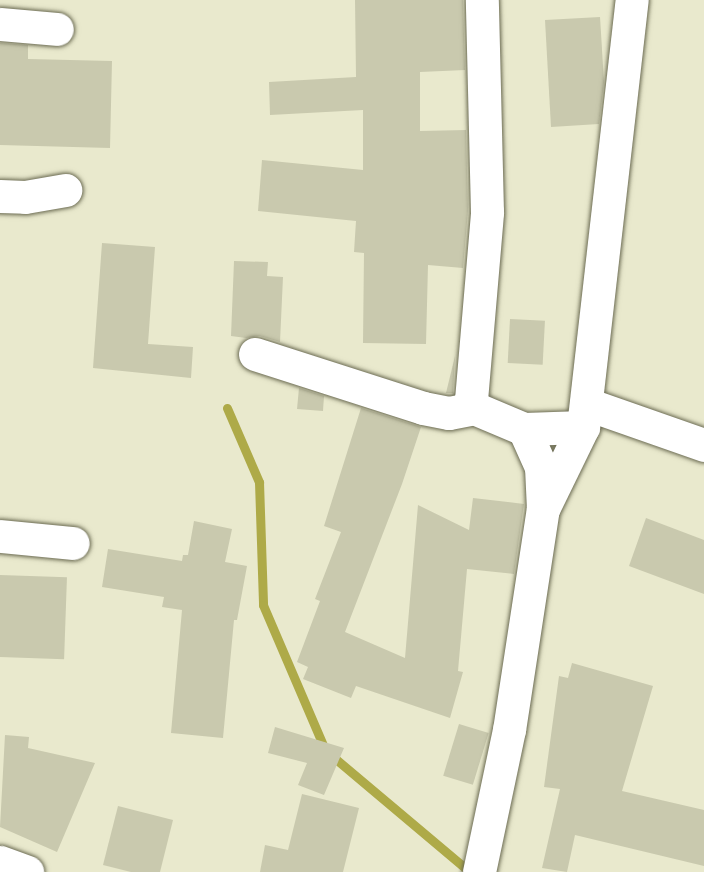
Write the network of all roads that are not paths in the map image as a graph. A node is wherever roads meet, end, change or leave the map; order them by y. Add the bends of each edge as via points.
1 (482, 0) edge
2 (632, 0) edge
3 (0, 24) edge
4 (57, 29) dead end
5 (64, 190) dead end
6 (0, 196) edge
7 (255, 354) dead end
8 (474, 408) junction
9 (585, 416) junction
10 (524, 429) junction
11 (704, 445) edge
12 (543, 508) junction
13 (0, 536) edge
14 (73, 543) dead end
15 (0, 862) edge
16 (27, 872) edge
17 (479, 872) edge

1 - 8 street via 487,212 471,400
2 - 9 street
3 - 4 street
5 - 6 street
7 - 8 street via 423,408 449,413
8 - 10 street
9 - 10 street
9 - 11 street
9 - 12 street
10 - 12 street via 541,467
12 - 17 street via 508,730
13 - 14 street
15 - 16 street

